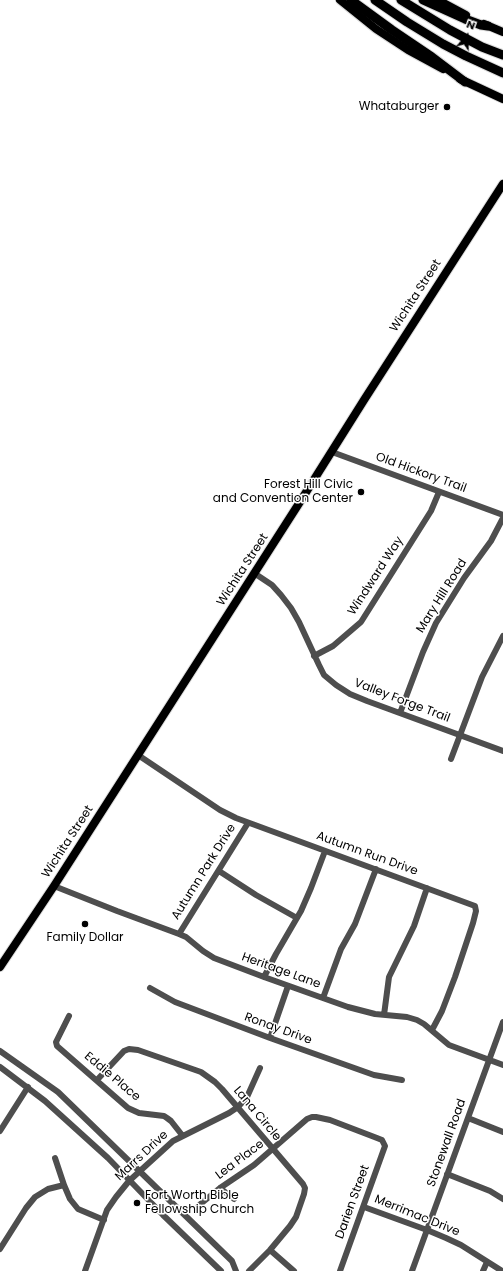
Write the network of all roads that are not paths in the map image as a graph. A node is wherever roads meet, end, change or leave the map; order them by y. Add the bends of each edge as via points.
1 (340, 0) edge
2 (351, 0) edge
3 (375, 0) edge
4 (401, 0) edge
5 (423, 0) edge
6 (438, 0) edge
7 (488, 26) junction
8 (503, 32) edge
9 (503, 55) edge
10 (503, 73) edge
11 (465, 82) junction
12 (503, 99) edge
13 (503, 184) edge
14 (332, 452) junction
15 (439, 492) junction
16 (503, 516) edge
17 (254, 573) junction
18 (503, 636) edge
19 (314, 656) junction
20 (400, 713) junction
21 (460, 735) junction
22 (503, 750) edge
23 (138, 755) junction
24 (451, 759) dead end
25 (248, 823) junction
26 (324, 851) junction
27 (376, 870) junction
28 (220, 871) junction
29 (54, 886) junction
30 (427, 888) junction
31 (297, 918) junction
32 (179, 934) junction
33 (0, 967) edge
34 (264, 977) junction
35 (288, 986) junction
36 (150, 988) dead end
37 (323, 998) junction
38 (384, 1015) junction
39 (69, 1016) dead end
40 (503, 1022) edge
41 (432, 1030) junction
42 (270, 1038) junction
43 (0, 1052) edge
44 (489, 1060) junction
45 (503, 1065) edge
46 (0, 1067) edge
47 (260, 1068) dead end
48 (97, 1080) junction
49 (402, 1080) dead end
50 (28, 1087) junction
51 (238, 1107) junction
52 (468, 1118) junction
53 (0, 1131) edge
54 (503, 1132) edge
55 (182, 1135) junction
56 (382, 1140) joint
57 (273, 1149) junction
58 (55, 1158) dead end
59 (139, 1171) junction
60 (447, 1174) junction
61 (129, 1181) junction
62 (64, 1185) junction
63 (220, 1188) junction
64 (503, 1198) edge
65 (234, 1200) dead end
66 (198, 1206) dead end
67 (364, 1207) junction
68 (104, 1220) junction
69 (427, 1230) junction
70 (0, 1249) edge
71 (270, 1250) junction
72 (487, 1262) junction
73 (85, 1271) edge
74 (221, 1271) edge
75 (236, 1271) edge
76 (249, 1271) edge
77 (294, 1271) edge
78 (340, 1271) edge
79 (412, 1271) edge
80 (483, 1271) edge
81 (502, 1271) edge

1 - 11 main road via 376,29 408,50
2 - 11 highway
3 - 10 highway via 443,44
4 - 9 highway via 450,30
5 - 7 highway via 465,19
6 - 7 main road
7 - 8 main road
11 - 12 main road
13 - 14 main road, Wichita Street
14 - 15 street, Old Hickory Trail
14 - 17 main road, Wichita Street
15 - 16 street, Old Hickory Trail
15 - 19 street, Windward Way via 431,511 361,622 333,646
16 - 20 street, Mary Hill Road via 491,541 436,623
17 - 19 street, Valley Forge Trail via 281,594 299,622
17 - 23 main road, Wichita Street
18 - 21 street via 482,677
19 - 20 street, Valley Forge Trail via 324,675 336,685 350,694
20 - 21 street, Valley Forge Trail
21 - 22 street, Valley Forge Trail
21 - 24 street
23 - 25 street, Autumn Run Drive via 220,810
23 - 29 main road, Wichita Street
25 - 26 street, Autumn Run Drive
25 - 28 street, Autumn Park Drive
26 - 27 street, Autumn Run Drive
26 - 31 street
27 - 30 street, Autumn Run Drive
27 - 37 street via 356,924 341,949
28 - 31 street
28 - 32 street, Autumn Park Drive
29 - 32 street, Heritage Lane
29 - 33 main road, Wichita Street
30 - 38 street via 414,926 389,977
30 - 41 street, Autumn Run Drive via 474,905 476,908 455,977
31 - 34 street
32 - 34 street, Heritage Lane via 214,958
34 - 35 street, Heritage Lane
35 - 37 street, Heritage Lane
35 - 42 street
36 - 42 street, Ronay Drive via 175,1002
37 - 38 street, Heritage Lane
38 - 41 street, Heritage Lane via 417,1020
39 - 48 street, Eddie Place via 56,1042 57,1046
40 - 44 street, Stonewall Road
41 - 44 street, Heritage Lane via 449,1045
42 - 49 street, Ronay Drive via 374,1075
43 - 59 street via 58,1092
44 - 45 street, Heritage Lane
44 - 52 street, Stonewall Road
46 - 50 street
47 - 51 street, Marrs Drive via 247,1097
48 - 51 street, Lana Circle via 126,1049 138,1050 206,1075
48 - 55 street, Eddie Place via 128,1108 139,1113 164,1116
50 - 53 street
50 - 61 street via 108,1158
51 - 55 street, Marrs Drive
51 - 57 street, Lana Circle
52 - 54 street
52 - 60 street, Stonewall Road
55 - 59 street, Marrs Drive
56 - 57 street, Lea Place via 316,1116 307,1119
56 - 67 street, Darien Street via 385,1146
57 - 63 street, Lea Place
57 - 71 street, Lana Circle via 305,1188 296,1217
58 - 62 street
59 - 61 street, Marrs Drive
59 - 75 street via 232,1261
60 - 64 street
60 - 69 street, Stonewall Road
61 - 68 street, Marrs Drive via 116,1197
61 - 74 street
62 - 68 street via 78,1209
62 - 70 street via 48,1189 35,1198
63 - 65 street
63 - 66 street, Lea Place
67 - 69 street, Merrimac Drive
67 - 78 street, Darien Street
68 - 73 street, Marrs Drive
69 - 72 street, Merrimac Drive via 461,1245
69 - 79 street, Stonewall Road
71 - 76 street, Lana Circle
71 - 77 street
72 - 80 street
72 - 81 street, Merrimac Drive

